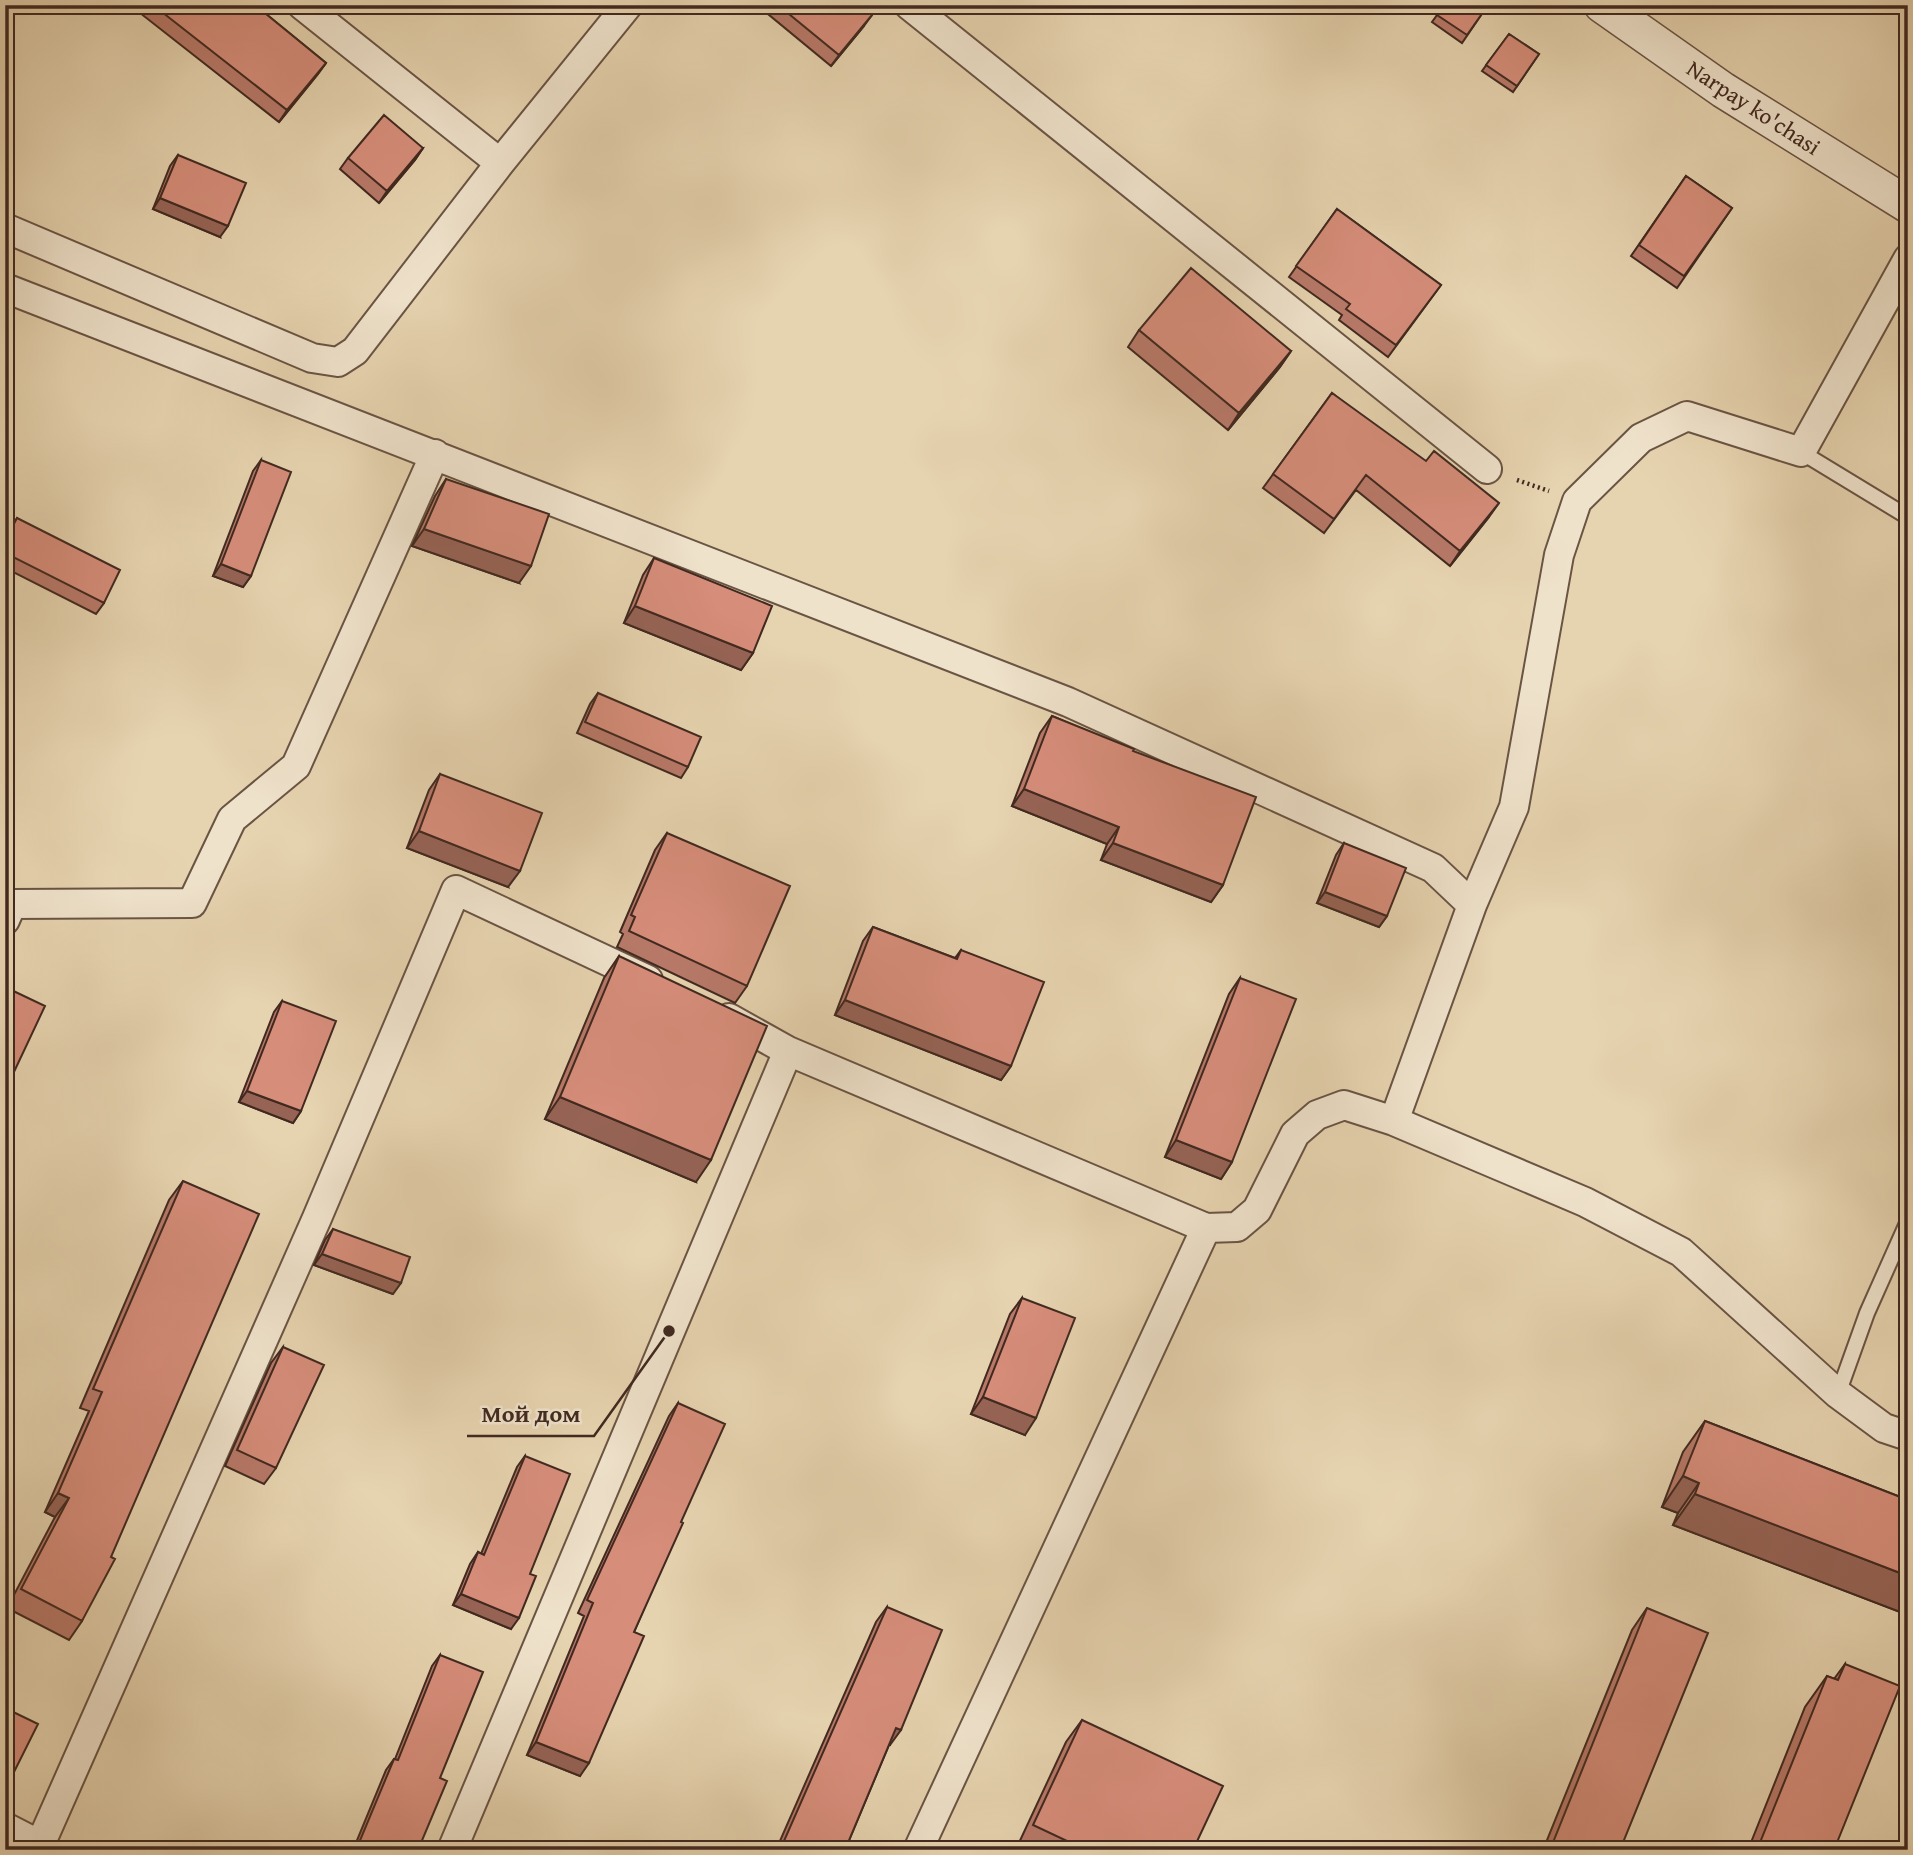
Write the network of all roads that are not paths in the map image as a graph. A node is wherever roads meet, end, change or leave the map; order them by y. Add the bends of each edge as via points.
1 (302, 5) edge
2 (628, 5) edge
3 (909, 5) edge
4 (1602, 5) edge
5 (500, 163) junction
6 (1908, 205) edge
7 (5, 228) edge
8 (1908, 259) edge
9 (5, 288) edge
10 (1801, 453) junction
11 (435, 454) junction
12 (1487, 469) dead end
13 (1908, 517) edge
14 (1472, 905) junction
15 (5, 920) edge
16 (669, 990) edge
17 (706, 1007) edge
18 (788, 1051) junction
19 (1394, 1121) junction
20 (1908, 1221) edge
21 (1206, 1228) junction
22 (1838, 1394) junction
23 (1908, 1436) edge
24 (5, 1827) edge
25 (46, 1847) edge
26 (452, 1850) edge
27 (918, 1850) edge

1 - 5 street
2 - 5 street
3 - 12 street
4 - 6 street, Narpay ko'chasi via 1723,90
5 - 7 street via 355,351 338,362 312,358
8 - 10 street
9 - 11 street
10 - 13 lane
10 - 14 street via 1687,416 1641,438 1577,501 1559,555 1514,807
11 - 14 street via 1068,702 1433,868
11 - 15 street via 296,766 232,819 192,903 12,904
14 - 19 street
16 - 25 street via 456,890
17 - 18 street
18 - 21 street
18 - 26 street
19 - 21 street via 1344,1105 1317,1115 1295,1134 1258,1210 1237,1227
19 - 22 street via 1585,1202 1681,1252
20 - 22 lane
21 - 27 street
22 - 23 street via 1884,1428
24 - 25 street

